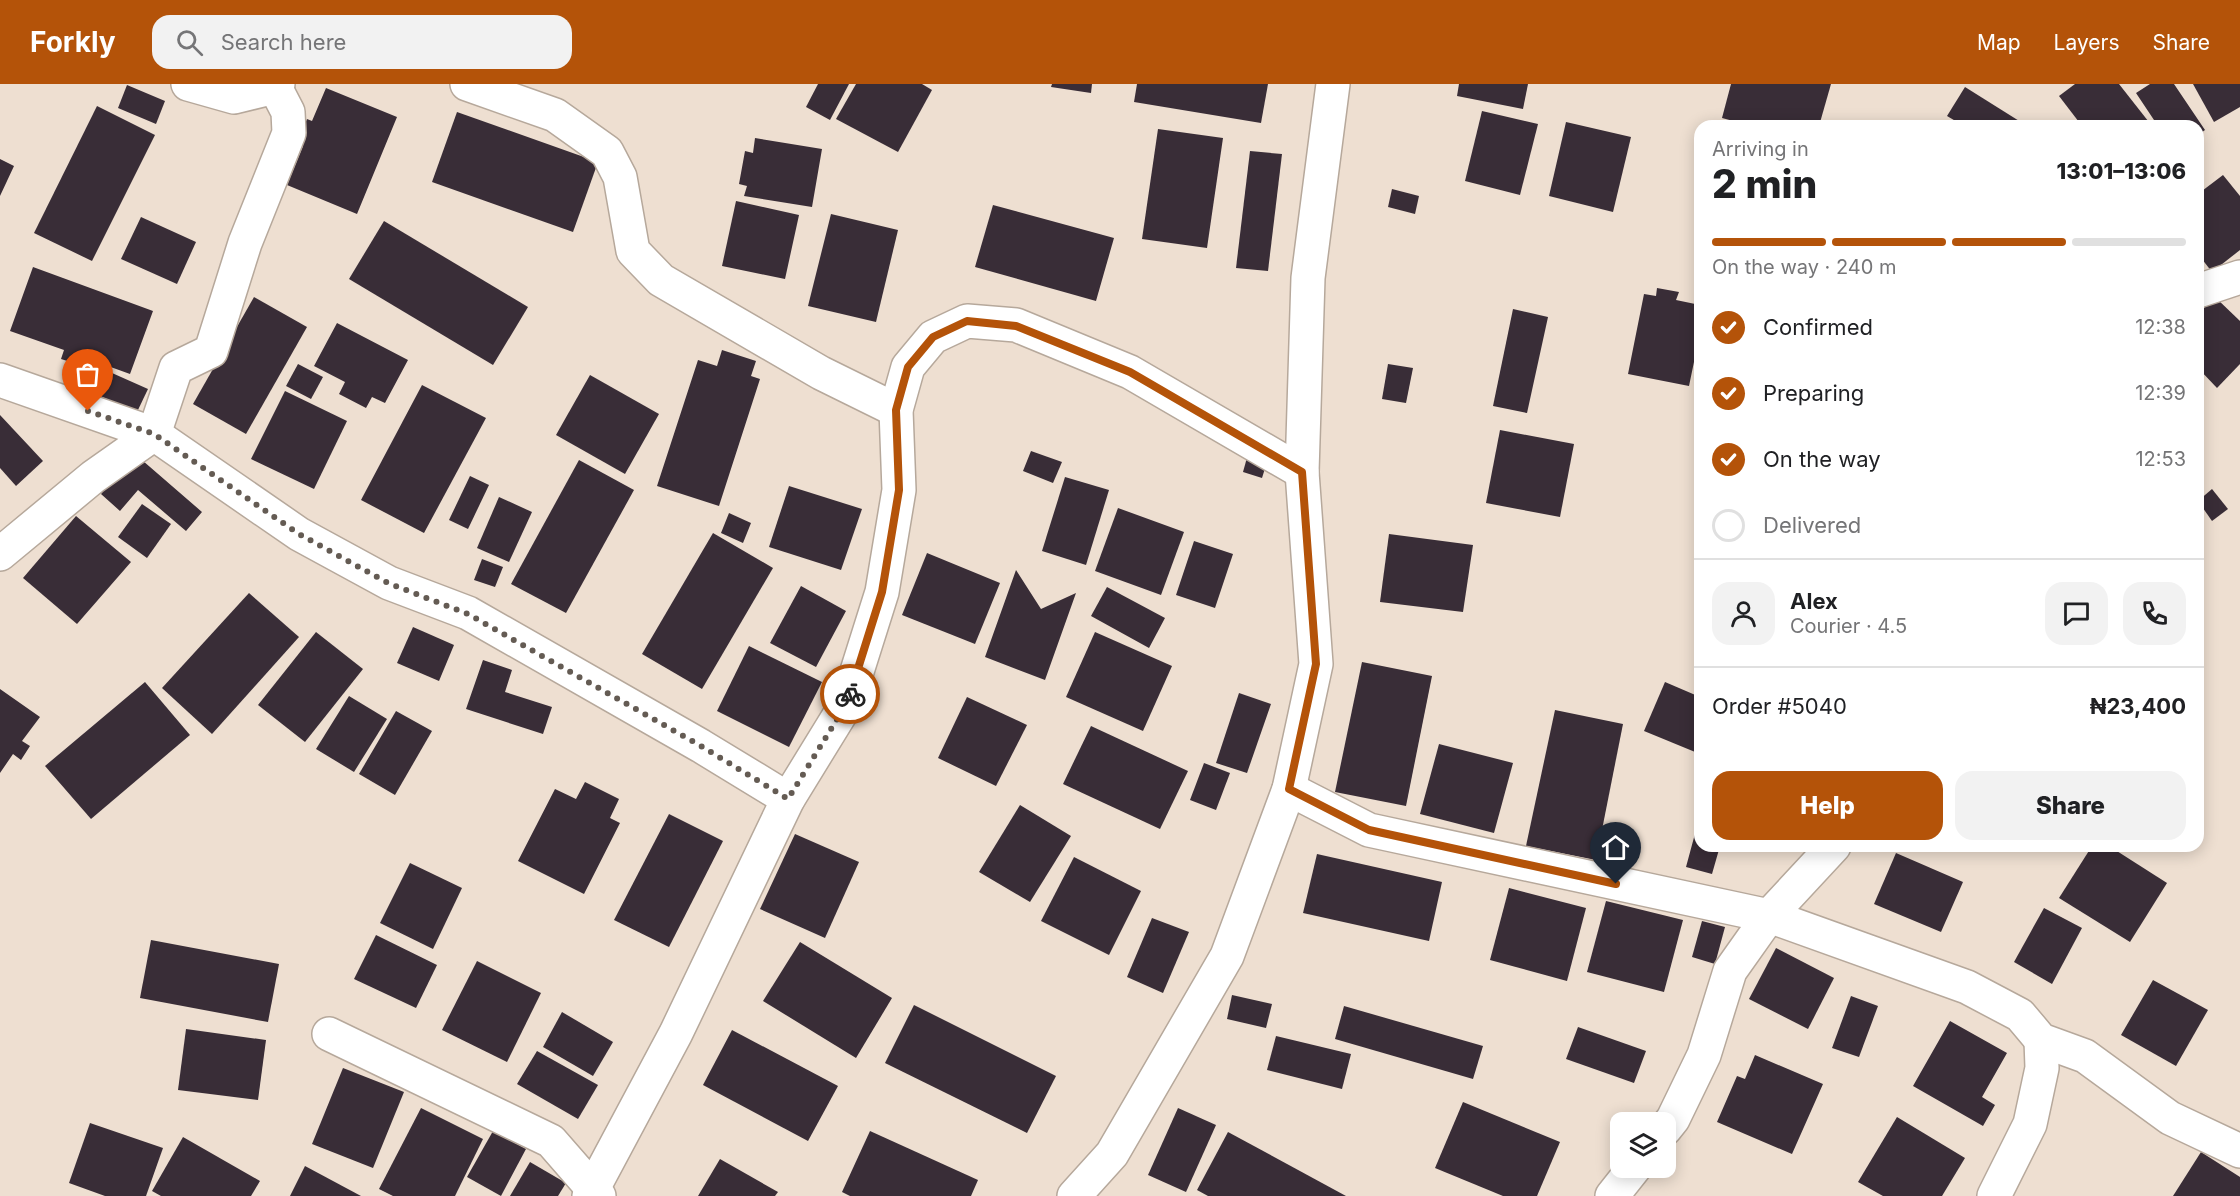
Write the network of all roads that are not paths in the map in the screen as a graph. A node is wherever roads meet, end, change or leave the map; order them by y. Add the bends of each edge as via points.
1 (188, 84) edge
2 (467, 84) edge
3 (545, 84) edge
4 (1333, 84) edge
5 (277, 85) edge
6 (555, 115) junction
7 (2240, 277) edge
8 (2204, 289) edge
9 (0, 380) edge
10 (896, 410) junction
11 (154, 434) junction
12 (1302, 472) junction
13 (0, 554) edge
14 (1289, 789) junction
15 (788, 799) junction
16 (1828, 852) edge
17 (1769, 916) junction
18 (329, 1034) dead end
19 (2041, 1040) junction
20 (1676, 1113) edge
21 (2240, 1151) edge
22 (1626, 1178) edge
23 (593, 1194) edge
24 (1074, 1196) edge
25 (1612, 1196) edge
26 (1994, 1196) edge

1 - 5 street via 234,97
2 - 6 street
3 - 6 street
4 - 12 street via 1308,278
5 - 11 street via 288,112 289,133 245,243 211,351 176,368
6 - 10 street via 607,152 620,177 633,251 662,280 821,373
7 - 8 street
9 - 11 street
10 - 12 street via 908,367 933,337 967,321 1016,326 1130,372
10 - 15 street via 899,490 882,592 847,703
11 - 13 street via 93,477
11 - 15 street via 299,534 388,583 468,614
12 - 14 street via 1316,664
14 - 17 street via 1369,830
14 - 24 street via 1227,956 1112,1154
15 - 23 street via 676,1033
16 - 17 street
17 - 19 street via 1967,987 2020,1015
17 - 20 street via 1730,971 1704,1055
18 - 23 street via 550,1141
19 - 21 street via 2085,1056 2170,1118
19 - 26 street via 2042,1068 2030,1124
22 - 25 street

